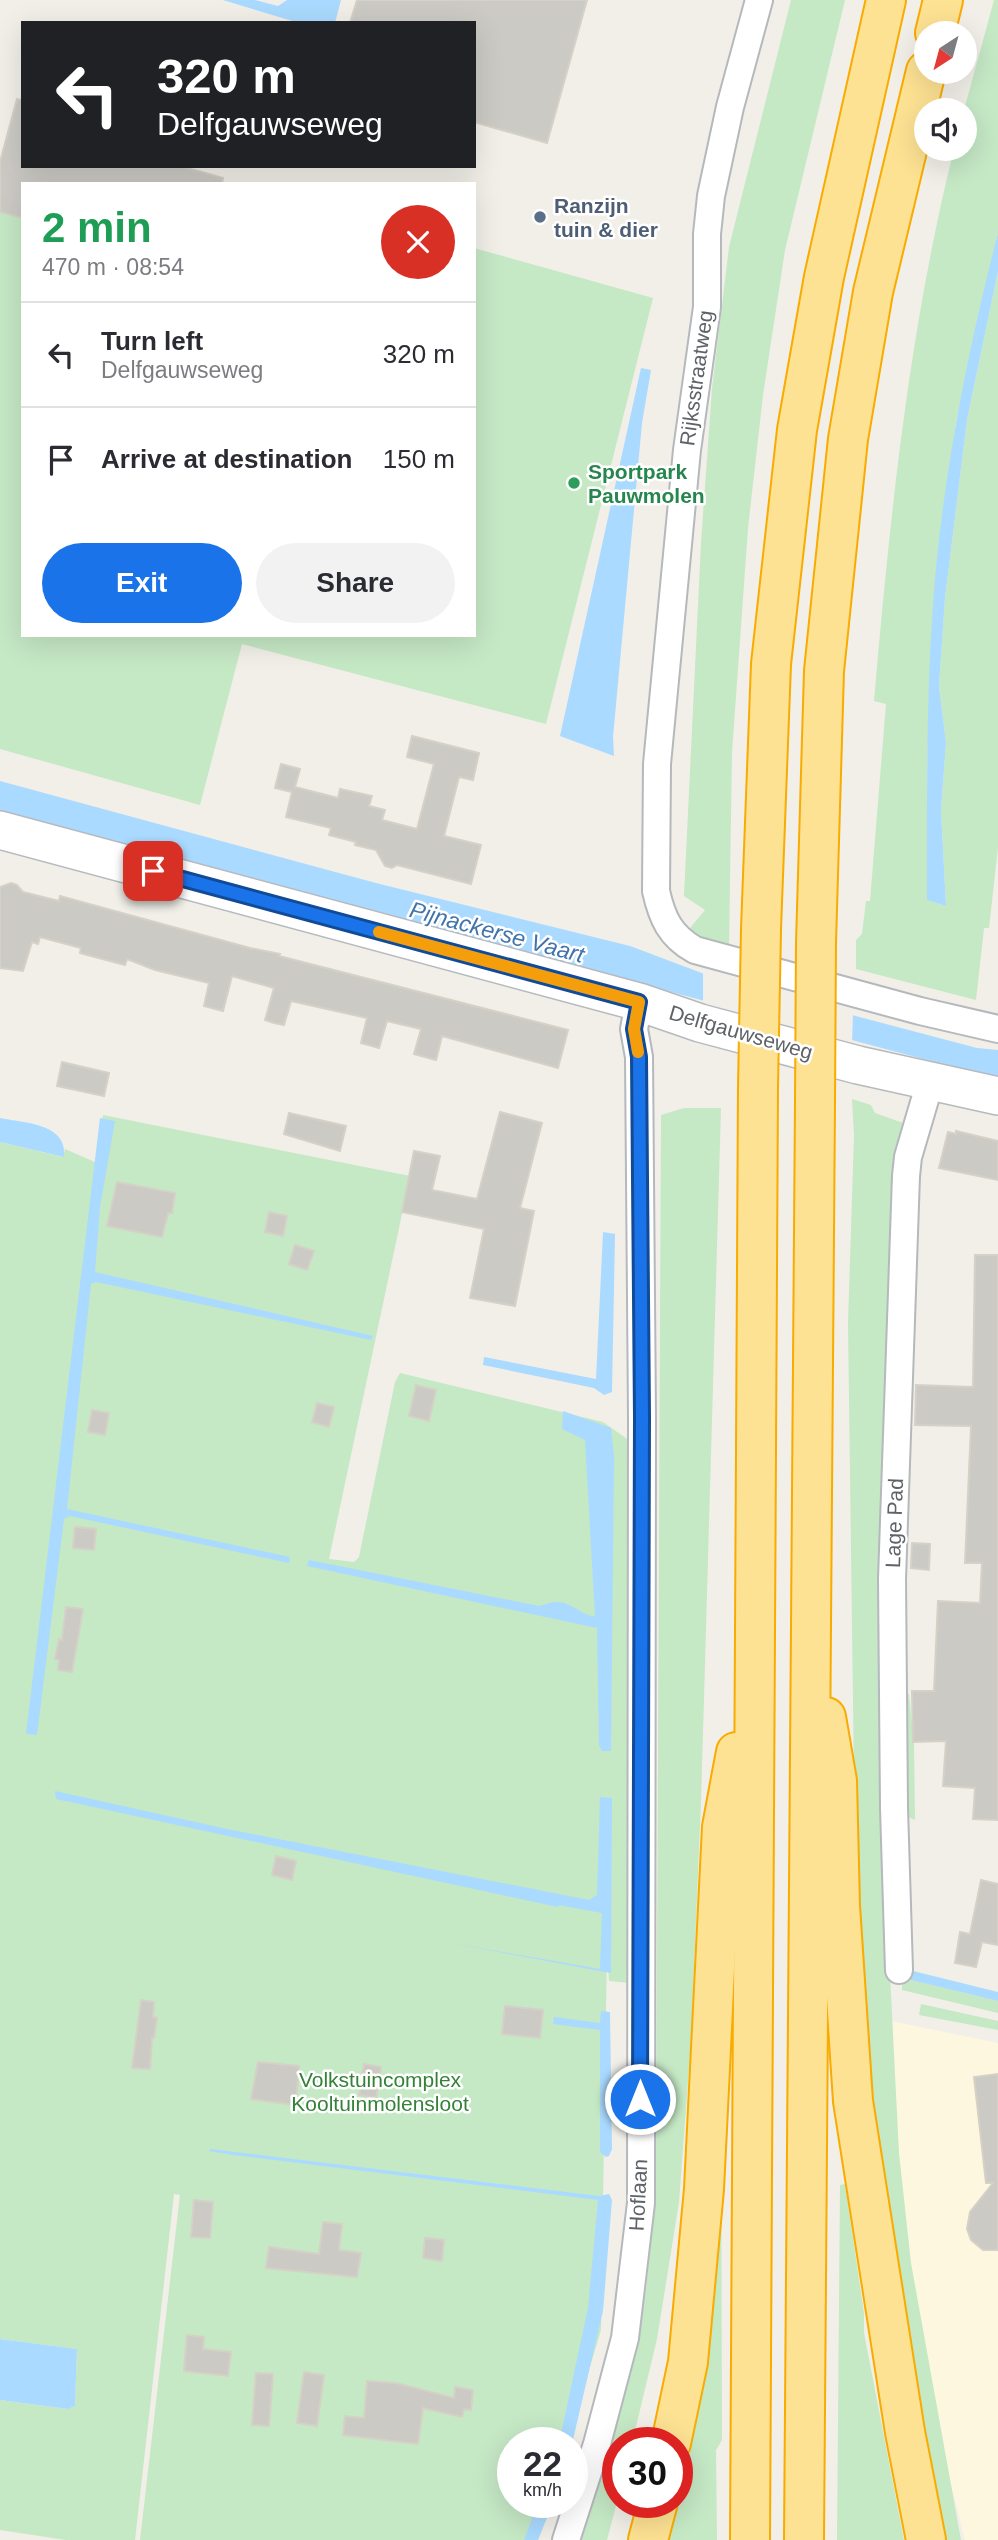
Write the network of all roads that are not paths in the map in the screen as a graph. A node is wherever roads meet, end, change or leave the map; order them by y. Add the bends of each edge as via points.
1 (759, 0) edge
2 (886, 0) edge
3 (943, 0) edge
4 (938, 21) edge
5 (923, 84) edge
6 (0, 830) edge
7 (639, 1002) junction
8 (998, 1029) edge
9 (930, 1079) junction
10 (998, 1096) edge
11 (809, 1626) junction
12 (754, 1646) junction
13 (899, 1970) dead end
14 (674, 2427) edge
15 (654, 2518) edge
16 (566, 2540) edge
17 (648, 2540) edge
18 (750, 2540) edge
19 (804, 2540) edge
20 (926, 2540) edge

1 - 8 street, Rijksstraatweg via 711,196 707,307 687,450 657,764 656,891 660,912 679,940 695,950
2 - 12 highway, bridge via 824,276 797,430 771,664 758,1087
3 - 4 highway
5 - 11 highway, bridge via 873,292 848,439 824,671 816,943
6 - 7 street, Delfgauwseweg
7 - 9 street, Delfgauwseweg via 858,1065
7 - 16 street, Hoflaan via 634,1029 639,1057 642,1417 641,2203 625,2338
9 - 10 street, Delfgauwseweg
9 - 13 street, Lage Pad via 906,1176 892,1579
11 - 19 highway
11 - 20 highway via 837,1781 853,2101
12 - 14 highway via 722,1826 705,2189 688,2362
12 - 18 highway
15 - 17 highway

